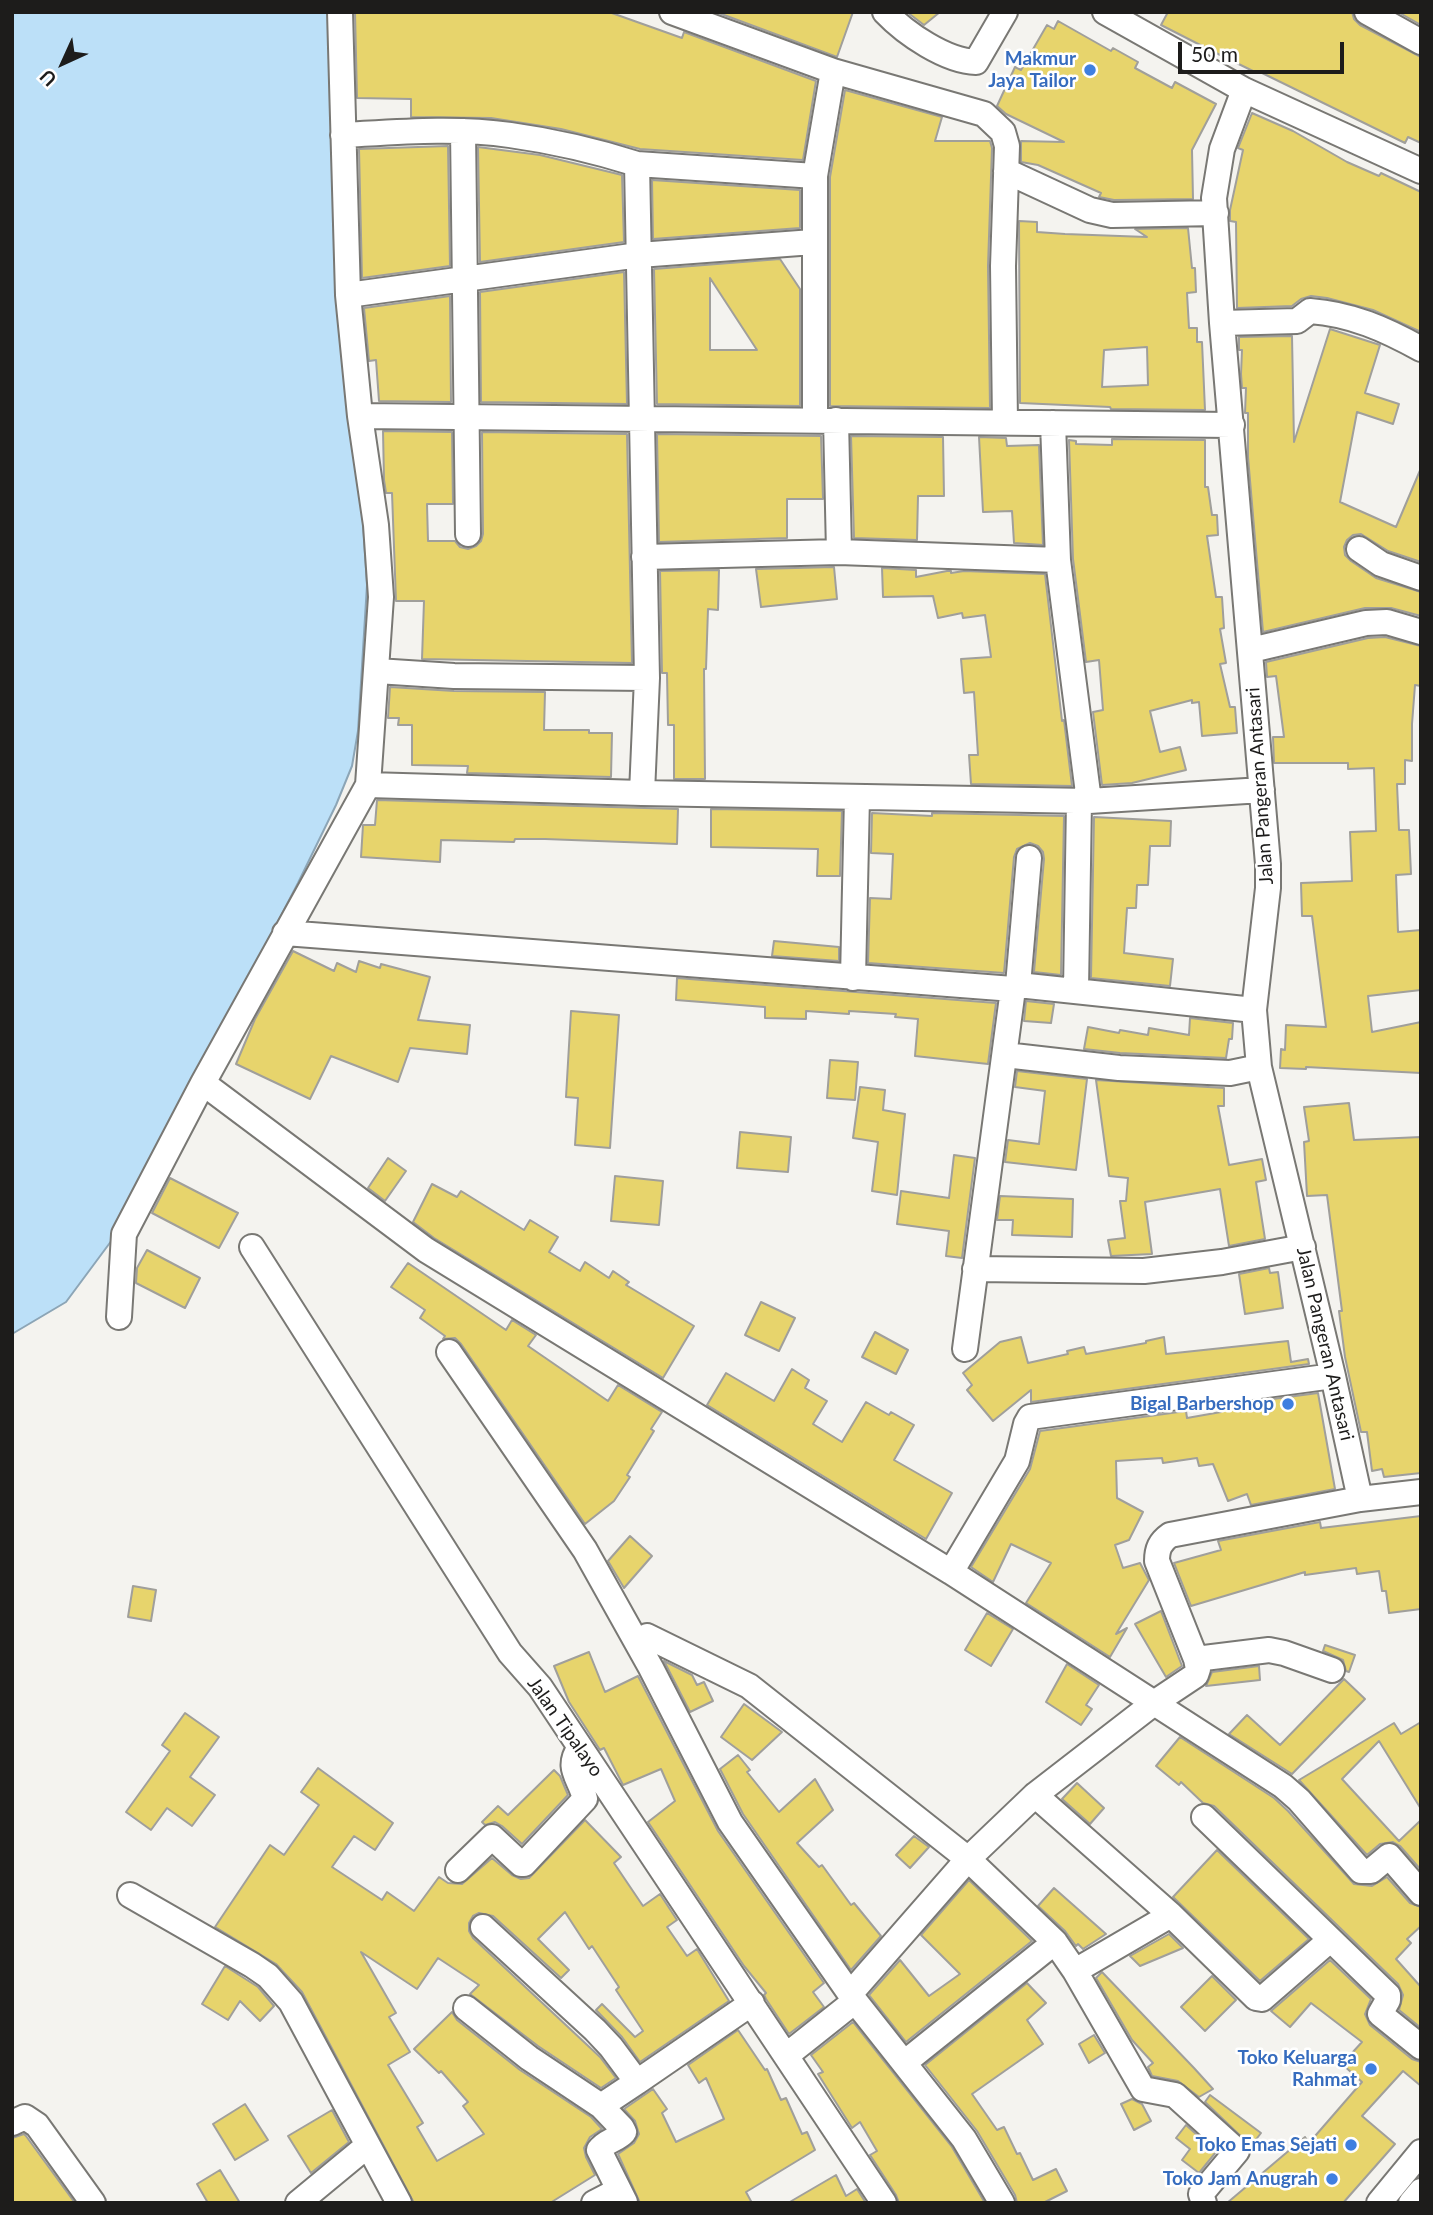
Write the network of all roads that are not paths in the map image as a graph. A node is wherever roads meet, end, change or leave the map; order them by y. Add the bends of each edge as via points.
1 (340, 12) edge
2 (672, 12) edge
3 (885, 12) edge
4 (1004, 12) edge
5 (1105, 12) edge
6 (1367, 12) edge
7 (1421, 42) edge
8 (833, 71) junction
9 (1244, 90) junction
10 (463, 131) junction
11 (343, 135) junction
12 (637, 164) junction
13 (1006, 171) junction
14 (1421, 171) edge
15 (815, 176) junction
16 (1216, 213) junction
17 (813, 242) junction
18 (639, 255) junction
19 (466, 280) junction
20 (348, 295) junction
21 (1222, 323) junction
22 (1421, 349) edge
23 (360, 416) junction
24 (468, 418) junction
25 (641, 418) junction
26 (826, 420) junction
27 (1005, 422) junction
28 (1053, 423) junction
29 (1232, 425) junction
30 (468, 534) dead end
31 (1359, 549) dead end
32 (839, 552) junction
33 (644, 557) junction
34 (1058, 560) junction
35 (1421, 578) edge
36 (1421, 632) edge
37 (1251, 650) junction
38 (377, 671) junction
39 (646, 678) junction
40 (368, 785) junction
41 (1262, 790) junction
42 (642, 793) junction
43 (857, 797) junction
44 (1084, 801) junction
45 (1028, 858) dead end
46 (285, 933) junction
47 (853, 978) junction
48 (1016, 987) junction
49 (1076, 990) junction
50 (1254, 1010) junction
51 (1005, 1055) junction
52 (1259, 1067) junction
53 (203, 1083) junction
54 (252, 1247) dead end
55 (1303, 1247) junction
56 (975, 1269) junction
57 (118, 1317) dead end
58 (965, 1349) dead end
59 (449, 1352) dead end
60 (1333, 1376) junction
61 (1421, 1492) edge
62 (1360, 1499) junction
63 (951, 1573) junction
64 (647, 1636) dead end
65 (1196, 1659) junction
66 (1332, 1670) dead end
67 (1154, 1703) junction
68 (580, 1747) junction
69 (1035, 1795) junction
70 (1204, 1818) dead end
71 (968, 1859) junction
72 (458, 1870) dead end
73 (1421, 1893) edge
74 (130, 1895) dead end
75 (1171, 1915) junction
76 (483, 1927) dead end
77 (1330, 1940) junction
78 (1055, 1942) junction
79 (1075, 1971) junction
80 (852, 1997) junction
81 (752, 2003) junction
82 (466, 2008) dead end
83 (1421, 2048) edge
84 (787, 2055) junction
85 (904, 2063) junction
86 (637, 2082) junction
87 (601, 2106) junction
88 (12, 2123) edge
89 (366, 2146) junction
90 (1421, 2152) edge
91 (1421, 2191) edge
92 (622, 2196) edge
93 (93, 2203) edge
94 (298, 2203) edge
95 (399, 2203) edge
96 (594, 2203) edge
97 (884, 2203) edge
98 (1002, 2203) edge
99 (1204, 2203) edge
100 (1379, 2203) edge
101 (1411, 2203) edge

1 - 11 street
2 - 8 street
3 - 4 street via 917,40 964,62 976,62
5 - 9 street
6 - 7 street
8 - 13 street via 984,114 1003,132
8 - 15 street
9 - 14 street
9 - 16 street, Jalan Pangeran Antasari via 1222,149
10 - 11 street
10 - 12 street via 509,134
10 - 19 street
11 - 20 street
12 - 15 street
12 - 18 street
13 - 16 street via 1090,210 1112,215
13 - 27 street
15 - 17 street
16 - 21 street, Jalan Pangeran Antasari
17 - 18 street
17 - 26 street
18 - 19 street
18 - 25 street
19 - 20 street
19 - 24 street
20 - 23 street
21 - 22 street via 1297,321 1310,311 1325,312 1372,324
21 - 29 street, Jalan Pangeran Antasari
23 - 24 street
23 - 38 street via 379,560
24 - 25 street
24 - 30 street
25 - 26 street
25 - 33 street
26 - 27 street
26 - 32 street
27 - 28 street
28 - 29 street
28 - 34 street
29 - 37 street, Jalan Pangeran Antasari
31 - 35 street via 1381,564
32 - 33 street
32 - 34 street
33 - 39 street
34 - 44 street
36 - 37 street via 1387,622 1366,623
37 - 41 street, Jalan Pangeran Antasari
38 - 39 street
38 - 40 street
39 - 42 street
40 - 42 street
40 - 46 street
41 - 44 street
41 - 50 street, Jalan Pangeran Antasari via 1268,888
42 - 43 street
43 - 44 street
43 - 47 street
44 - 49 street
45 - 48 street
46 - 47 street
46 - 53 street
47 - 48 street
48 - 49 street
48 - 51 street
49 - 50 street
50 - 52 street, Jalan Pangeran Antasari
51 - 52 street via 1119,1068 1230,1073
51 - 56 street
52 - 55 street, Jalan Pangeran Antasari
53 - 57 street via 124,1234
53 - 63 street via 426,1250
54 - 68 street, Jalan Tipalayo via 510,1653 540,1687
55 - 56 street via 1144,1270
55 - 60 street, Jalan Pangeran Antasari
56 - 58 street
59 - 80 street via 585,1550 730,1822
60 - 62 street, Jalan Pangeran Antasari
60 - 63 street via 1030,1417 1017,1461
61 - 62 street
62 - 65 street via 1163,1540 1157,1562
63 - 67 street
64 - 71 street via 749,1686
65 - 66 street via 1269,1650
65 - 67 street via 1196,1675
67 - 69 street
67 - 73 street via 1291,1792 1361,1871 1371,1871 1389,1856
68 - 72 street via 572,1765 585,1799 524,1864 492,1838
68 - 81 street, Jalan Tipalayo
69 - 71 street
69 - 75 street
70 - 77 street
71 - 78 street
71 - 80 street
74 - 89 street via 252,1965 280,1987
75 - 77 street via 1259,1999 1266,1998
75 - 79 street
76 - 86 street via 595,2029
77 - 83 street via 1388,1994 1380,2014
78 - 79 street
78 - 85 street
79 - 99 street via 1143,2090 1175,2095 1237,2151 1201,2194
80 - 84 street
80 - 85 street
81 - 84 street, Jalan Tipalayo
81 - 86 street
82 - 87 street
84 - 97 street, Jalan Tipalayo
85 - 98 street via 964,2139
86 - 87 street
87 - 92 street via 624,2132 599,2150
88 - 93 street via 25,2117 37,2125
89 - 94 street
89 - 95 street
90 - 100 street
91 - 101 street
92 - 96 street

